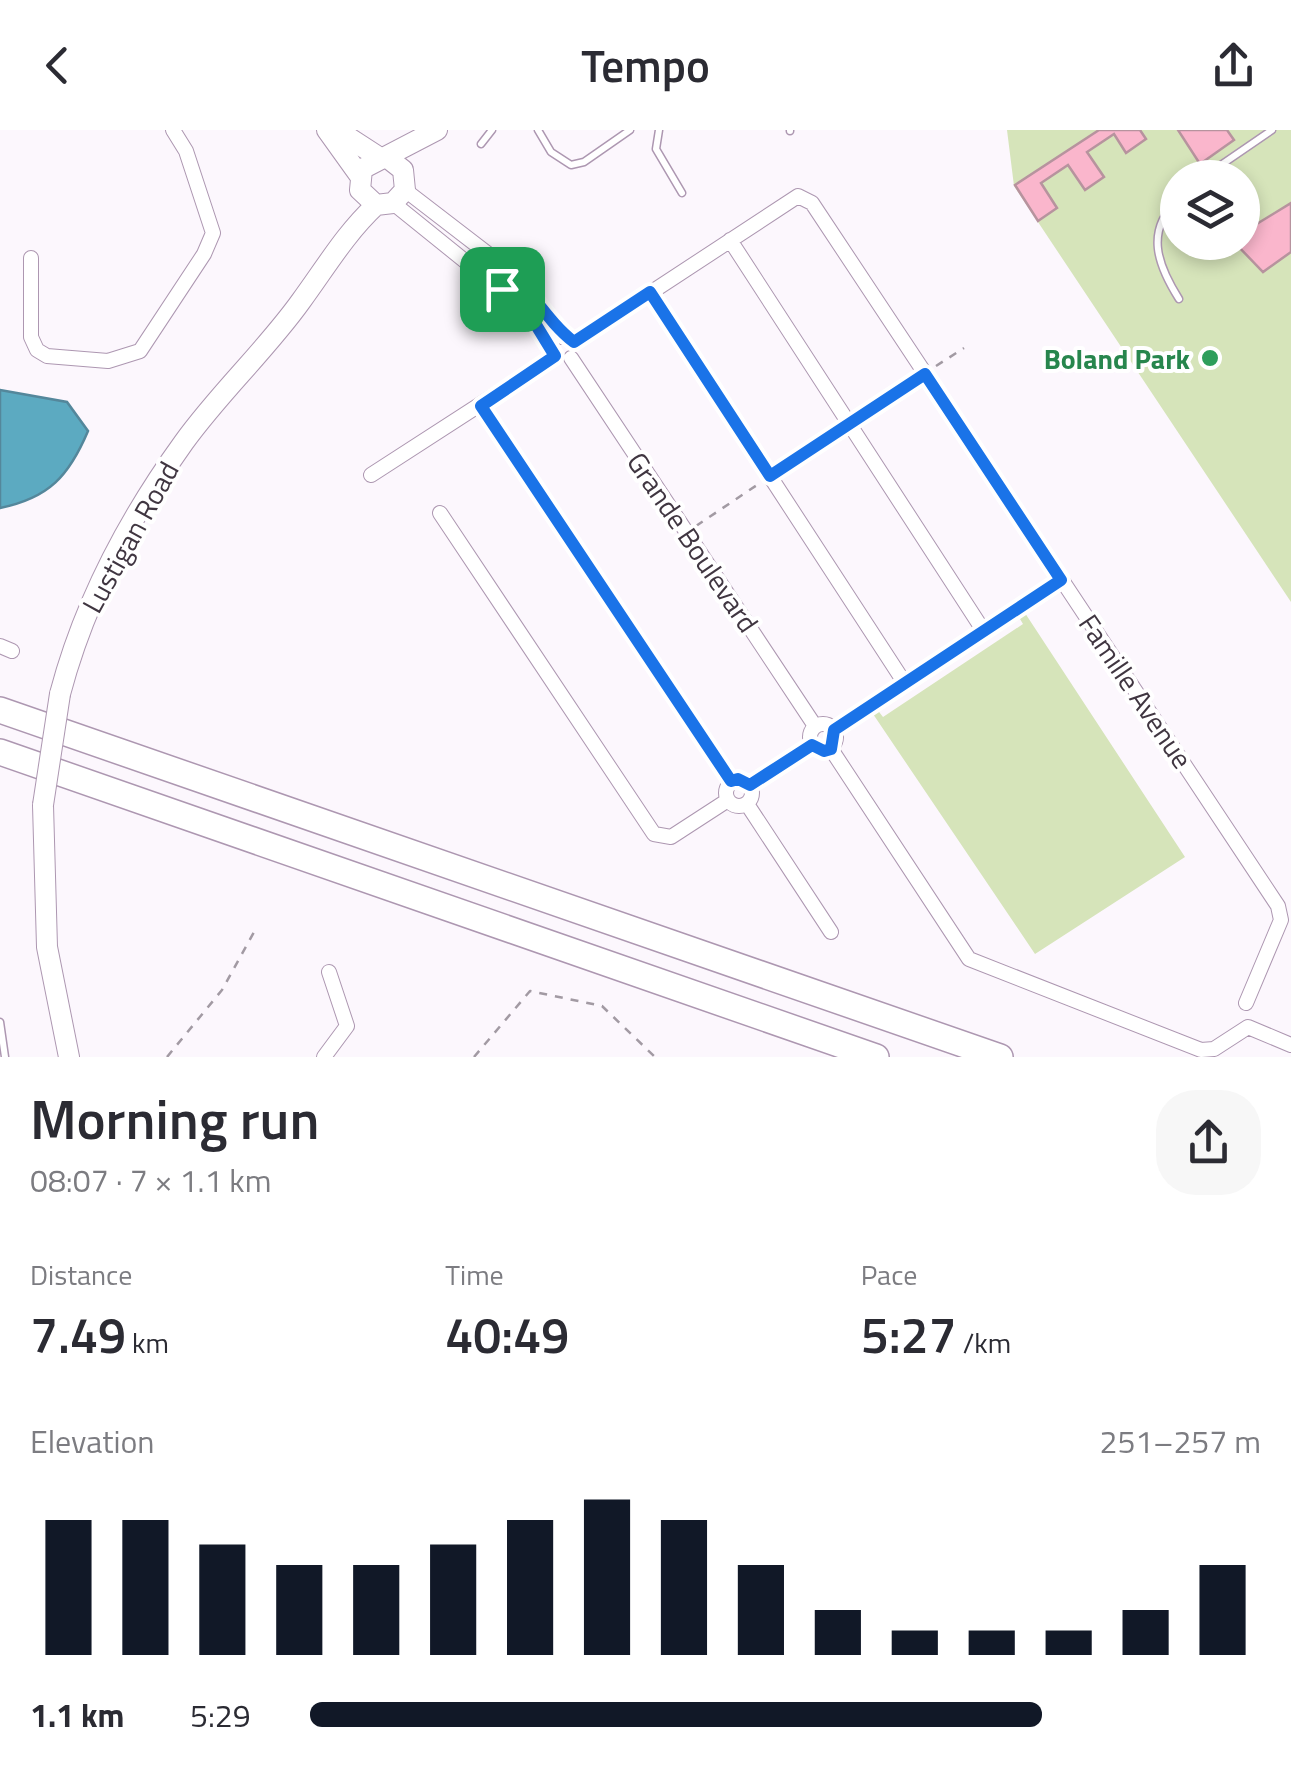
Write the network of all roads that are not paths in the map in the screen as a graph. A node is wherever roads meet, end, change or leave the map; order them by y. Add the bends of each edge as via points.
1 (174, 130) edge
2 (327, 130) edge
3 (337, 130) edge
4 (437, 130) edge
5 (492, 130) edge
6 (538, 130) edge
7 (630, 130) edge
8 (659, 130) edge
9 (1272, 130) edge
10 (481, 144) dead end
11 (384, 159) junction
12 (1228, 160) edge
13 (383, 190) junction
14 (682, 193) dead end
15 (1160, 223) edge
16 (730, 240) junction
17 (32, 258) dead end
18 (496, 258) junction
19 (483, 273) junction
20 (525, 283) junction
21 (650, 292) junction
22 (511, 298) junction
23 (1179, 299) dead end
24 (563, 348) junction
25 (481, 406) junction
26 (371, 476) dead end
27 (440, 513) dead end
28 (1061, 580) junction
29 (983, 630) junction
30 (904, 682) junction
31 (0, 710) edge
32 (815, 726) junction
33 (834, 730) junction
34 (812, 745) junction
35 (831, 749) junction
36 (0, 752) edge
37 (731, 781) junction
38 (750, 785) junction
39 (728, 800) junction
40 (747, 804) junction
41 (831, 932) dead end
42 (330, 972) dead end
43 (1246, 1004) dead end
44 (0, 1022) edge
45 (1291, 1045) edge
46 (5, 1057) edge
47 (69, 1057) edge
48 (324, 1057) edge
49 (876, 1057) edge
50 (1000, 1057) edge

1 - 17 street via 212,233 140,351 108,361 42,354 31,337
2 - 13 main road
3 - 11 main road
4 - 11 main road, Lustigan Road
4 - 13 main road, Lustigan Road
5 - 10 lane
6 - 7 lane via 571,165
8 - 14 lane via 656,150
9 - 12 lane
11 - 13 main road
11 - 13 main road, Lustigan Road via 367,164
13 - 18 street
13 - 19 street
13 - 47 main road, Lustigan Road, bridge via 336,245 302,301 184,442 87,610 60,694 43,805 48,947
15 - 23 lane via 1160,264
16 - 21 street
16 - 28 street, Famille Avenue via 798,196 812,203
16 - 29 street
18 - 19 street
18 - 20 street
19 - 22 street
20 - 22 street
20 - 24 street
21 - 24 street
21 - 30 street
22 - 24 street
24 - 25 street
24 - 32 street, Grande Boulevard
25 - 26 street
25 - 37 street
27 - 39 street via 654,834 674,836
28 - 29 street
28 - 43 street, Famille Avenue via 1280,910
29 - 30 street
30 - 33 street
31 - 50 highway
32 - 33 street
32 - 34 street
33 - 35 street
34 - 35 street
34 - 38 street
35 - 45 street via 976,964 1202,1050 1248,1028
36 - 49 highway
37 - 38 street
37 - 39 street
38 - 40 street
39 - 40 street
40 - 41 street
42 - 48 street via 347,1026
44 - 46 lane

